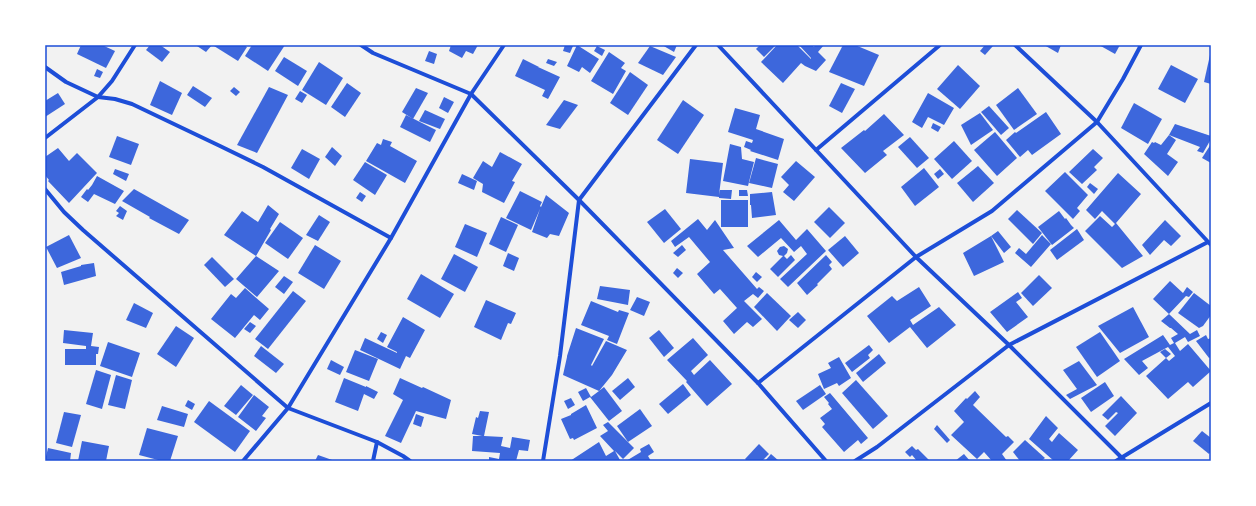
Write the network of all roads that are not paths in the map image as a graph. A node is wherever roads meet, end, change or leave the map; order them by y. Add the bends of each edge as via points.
1 (135, 45) edge
2 (361, 45) edge
3 (504, 45) edge
4 (696, 45) edge
5 (718, 45) edge
6 (940, 45) edge
7 (1015, 45) edge
8 (1141, 45) edge
9 (45, 67) edge
10 (471, 94) junction
11 (98, 97) junction
12 (1097, 122) junction
13 (45, 138) edge
14 (816, 150) junction
15 (45, 189) edge
16 (579, 200) junction
17 (391, 238) junction
18 (1210, 244) edge
19 (916, 257) junction
20 (1009, 345) junction
21 (758, 383) junction
22 (1211, 402) edge
23 (288, 408) junction
24 (377, 442) junction
25 (1122, 457) junction
26 (243, 461) edge
27 (373, 461) edge
28 (410, 461) edge
29 (543, 461) edge
30 (826, 461) edge
31 (855, 461) edge
32 (1116, 461) edge
33 (1125, 461) edge

1 - 11 street via 112,81
2 - 10 street
3 - 10 street
4 - 16 street
5 - 14 street
6 - 14 street
7 - 12 street
8 - 12 street
9 - 11 street via 66,82
10 - 16 street
10 - 17 street
11 - 13 street
11 - 17 street via 132,104 220,146
12 - 18 street
12 - 19 street via 992,211
14 - 19 street
15 - 23 street via 83,230
16 - 21 street
16 - 29 street via 560,356
17 - 23 street
18 - 20 street
19 - 20 street
19 - 21 street
20 - 25 street
20 - 31 street via 877,447
21 - 30 street
22 - 25 street
23 - 24 street
23 - 26 street
24 - 27 street
24 - 28 street
25 - 32 street
25 - 33 street

